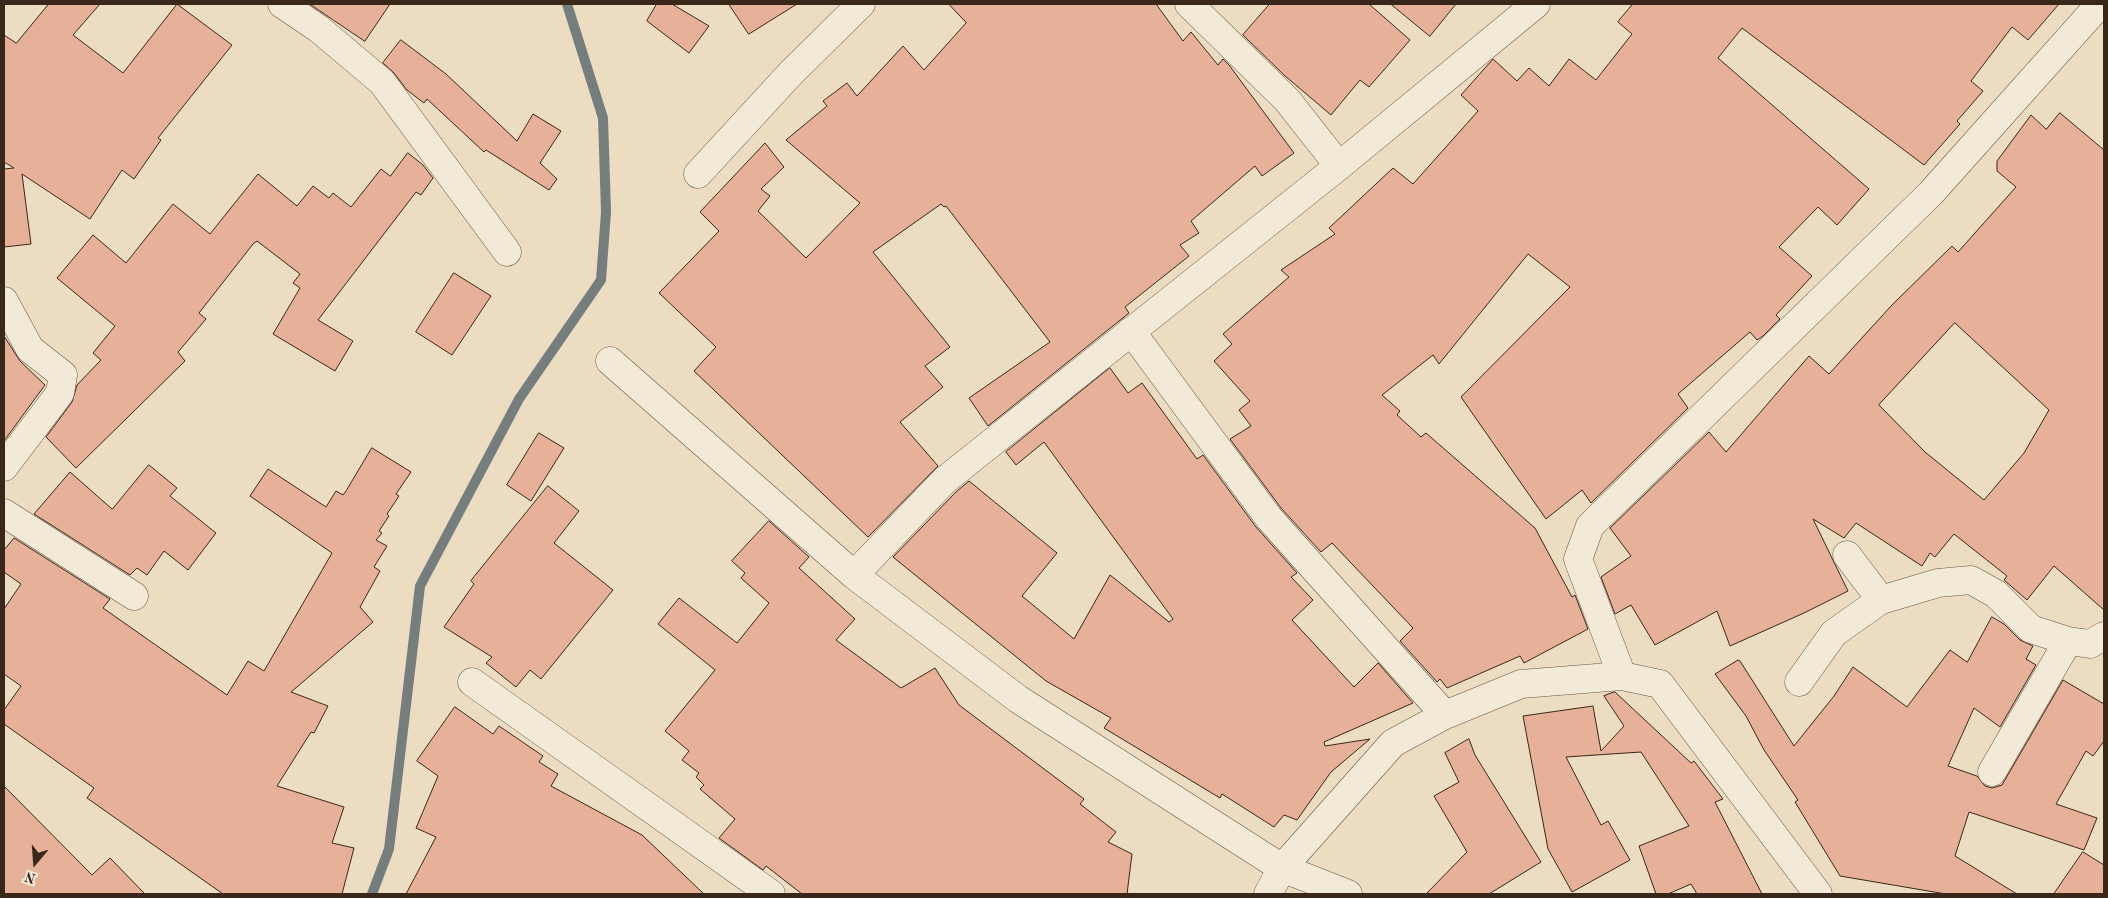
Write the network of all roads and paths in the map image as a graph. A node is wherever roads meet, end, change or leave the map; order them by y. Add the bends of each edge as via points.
1 (282, 4) edge
2 (861, 4) edge
3 (1189, 4) edge
4 (1536, 4) edge
5 (2100, 4) edge
6 (1339, 166) junction
7 (698, 174) dead end
8 (507, 252) dead end
9 (4, 301) edge
10 (1131, 331) junction
11 (610, 361) dead end
12 (4, 467) edge
13 (4, 513) edge
14 (1847, 555) dead end
15 (854, 575) junction
16 (134, 596) dead end
17 (1881, 600) junction
18 (2104, 636) edge
19 (2068, 641) junction
20 (1622, 676) junction
21 (472, 682) dead end
22 (1799, 682) dead end
23 (1445, 715) junction
24 (1992, 772) dead end
25 (1282, 868) junction
26 (771, 894) edge
27 (1268, 894) edge
28 (1348, 894) edge
29 (1818, 894) edge

1 - 8 street via 320,30 382,82
2 - 7 street via 791,73
3 - 6 street via 1286,100
4 - 6 street
5 - 20 street via 1931,193 1590,526 1578,559
6 - 10 street
9 - 12 street via 30,349 63,375 60,393
10 - 15 street via 945,480
10 - 23 street via 1269,518
11 - 15 street
13 - 16 street
14 - 17 street
15 - 25 street via 1018,699
17 - 19 street via 1938,583 1971,580 1996,594 2031,630
17 - 22 street via 1834,633
18 - 19 street via 2090,644
19 - 24 street
20 - 23 street via 1521,684
20 - 29 street via 1660,684
21 - 26 street
23 - 25 street via 1393,743
25 - 27 street
25 - 28 street

